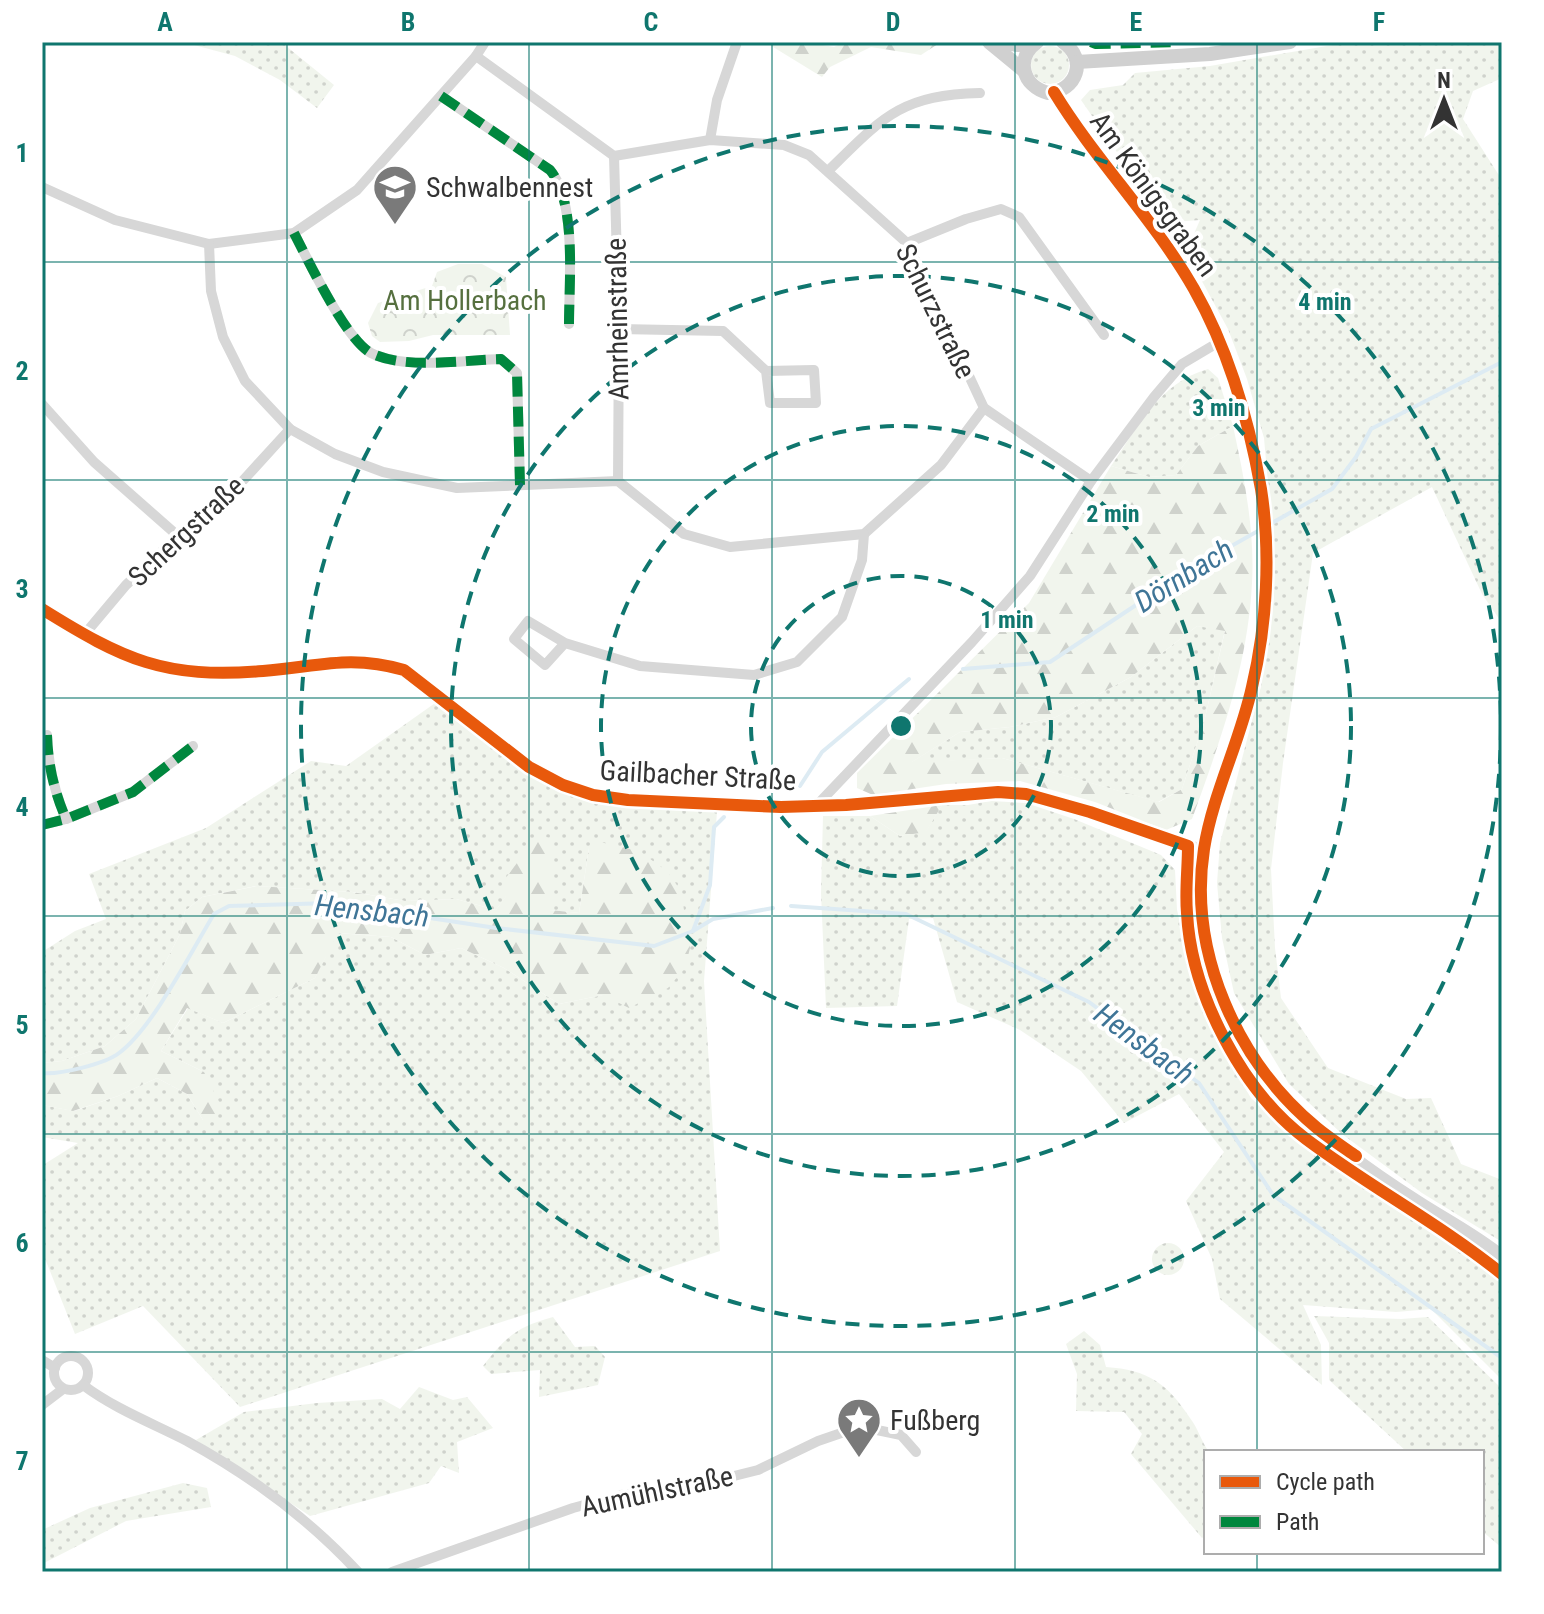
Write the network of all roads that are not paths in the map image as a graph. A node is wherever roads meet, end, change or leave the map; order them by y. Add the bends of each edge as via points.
1 (485, 42) edge
2 (737, 42) edge
3 (989, 42) edge
4 (998, 42) edge
5 (1036, 42) edge
6 (1063, 42) edge
7 (1290, 42) edge
8 (476, 56) junction
9 (1077, 66) junction
10 (1023, 70) junction
11 (1060, 90) junction
12 (980, 93) dead end
13 (441, 96) junction
14 (710, 140) junction
15 (614, 156) junction
16 (829, 170) junction
17 (42, 187) edge
18 (294, 233) junction
19 (907, 243) junction
20 (209, 244) junction
21 (569, 324) dead end
22 (619, 329) junction
23 (1104, 335) dead end
24 (1219, 342) junction
25 (766, 371) junction
26 (42, 404) edge
27 (984, 408) junction
28 (290, 429) junction
29 (618, 481) junction
30 (1091, 481) junction
31 (520, 485) junction
32 (864, 534) junction
33 (178, 536) junction
34 (42, 609) edge
35 (84, 635) junction
36 (565, 643) junction
37 (47, 735) dead end
38 (193, 746) dead end
39 (818, 804) junction
40 (66, 819) junction
41 (42, 825) edge
42 (1204, 851) junction
43 (1502, 1256) edge
44 (42, 1360) edge
45 (55, 1368) junction
46 (83, 1385) junction
47 (63, 1389) junction
48 (42, 1405) edge
49 (916, 1452) dead end
50 (358, 1572) edge
51 (392, 1572) edge

1 - 8 street
2 - 14 street
3 - 10 main road
4 - 5 main road
5 - 10 main road
6 - 9 main road via 1074,52
7 - 9 main road
8 - 13 street
8 - 15 street
9 - 11 main road via 1071,83
10 - 11 main road via 1036,88
11 - 24 street, Am Königsgraben via 1067,114 1194,288
12 - 16 street via 944,94 896,111
13 - 18 street via 357,190
13 - 21 street via 560,182 567,205
14 - 15 street, Schurzstraße
14 - 16 street, Schurzstraße via 784,145
15 - 22 street, Amrheinstraße
16 - 19 street, Schurzstraße
17 - 20 street via 115,220
18 - 20 street
18 - 31 street via 342,322 369,352 404,362 501,359 517,373
19 - 23 street via 1001,209 1019,217
19 - 27 street, Schurzstraße
20 - 28 street via 211,291 223,337 245,381
22 - 25 street via 723,331
22 - 29 street, Amrheinstraße
24 - 30 street via 1182,364
24 - 42 street, Am Königsgraben via 1261,492 1265,600 1252,687
25 - 25 street via 814,370 816,403 770,403
26 - 33 street via 94,462
27 - 30 street, Schurzstraße
27 - 32 street via 941,465
28 - 31 street via 383,472 457,488
28 - 33 street, Schergstraße via 238,486
29 - 31 street
29 - 32 street via 684,534 730,547
30 - 39 street via 1030,576
32 - 36 street via 862,560 842,617 797,662 754,675 640,666
33 - 35 street, Schergstraße
34 - 35 street, Gailbacher Straße
35 - 39 street, Gailbacher Straße via 124,656 195,672 262,671 351,660 404,670 529,767 593,795 748,807
36 - 36 street via 528,621 514,639 545,665
37 - 40 street via 55,793
38 - 40 street via 133,792
39 - 42 street, Gailbacher Straße via 1026,794
40 - 41 street
42 - 43 street, Am Königsgraben via 1201,908 1209,963 1234,1022 1267,1075 1316,1127
44 - 45 street
45 - 46 street via 62,1359 80,1359 87,1368
45 - 47 street
46 - 47 street
46 - 50 street via 187,1441 293,1509
47 - 48 street
49 - 51 street, Aumühlstraße via 901,1435 850,1430 758,1470 585,1505

